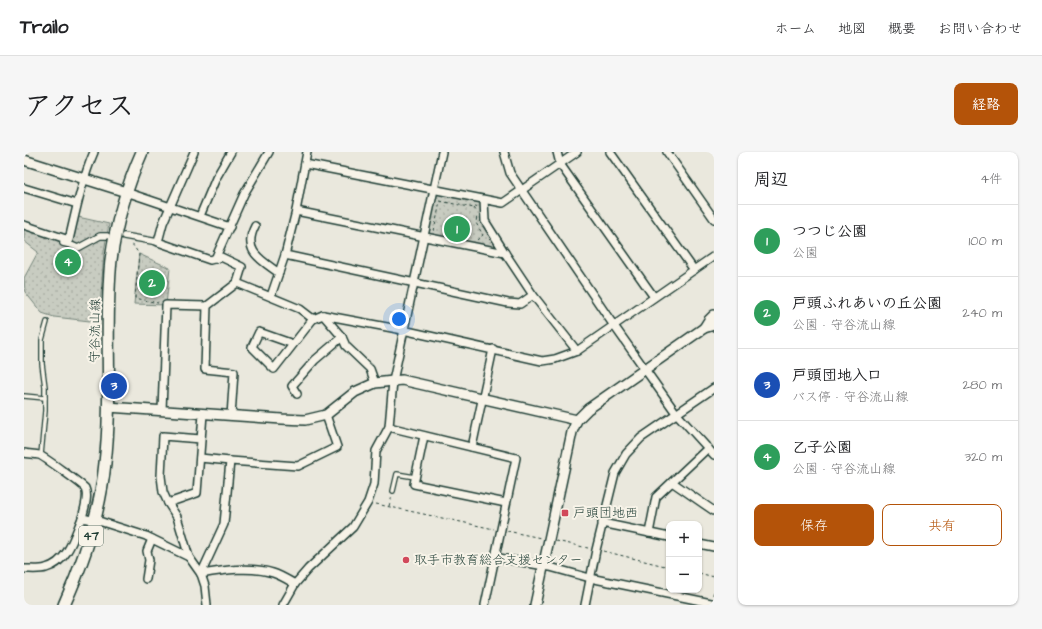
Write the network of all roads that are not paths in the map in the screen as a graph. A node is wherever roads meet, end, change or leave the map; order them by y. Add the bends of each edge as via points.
1 (142, 152) edge
2 (194, 152) edge
3 (232, 152) edge
4 (269, 152) edge
5 (307, 152) edge
6 (442, 152) edge
7 (504, 152) edge
8 (557, 152) edge
9 (577, 152) edge
10 (610, 152) edge
11 (667, 152) edge
12 (91, 153) edge
13 (24, 160) edge
14 (305, 164) junction
15 (560, 164) junction
16 (84, 179) junction
17 (24, 188) edge
18 (434, 190) junction
19 (521, 191) junction
20 (126, 192) junction
21 (484, 200) junction
22 (77, 204) junction
23 (170, 207) junction
24 (296, 211) junction
25 (200, 216) junction
26 (714, 219) edge
27 (24, 225) edge
28 (255, 226) dead end
29 (230, 227) junction
30 (119, 237) junction
31 (424, 237) junction
32 (64, 238) junction
33 (158, 242) junction
34 (505, 253) junction
35 (285, 255) junction
36 (714, 256) edge
37 (216, 259) junction
38 (694, 270) junction
39 (279, 273) junction
40 (414, 282) junction
41 (237, 283) junction
42 (533, 295) junction
43 (271, 296) junction
44 (654, 297) junction
45 (207, 306) junction
46 (324, 315) junction
47 (714, 315) edge
48 (313, 319) junction
49 (47, 322) dead end
50 (614, 325) junction
51 (714, 325) edge
52 (704, 328) junction
53 (403, 330) junction
54 (342, 337) junction
55 (293, 344) junction
56 (493, 349) junction
57 (577, 351) junction
58 (645, 369) junction
59 (393, 381) junction
60 (375, 383) junction
61 (714, 388) edge
62 (297, 394) dead end
63 (24, 396) edge
64 (45, 398) junction
65 (482, 399) junction
66 (108, 407) junction
67 (162, 410) junction
68 (676, 413) junction
69 (203, 414) junction
70 (326, 415) junction
71 (231, 416) junction
72 (577, 420) junction
73 (389, 427) junction
74 (424, 436) junction
75 (201, 439) junction
76 (472, 447) junction
77 (708, 448) junction
78 (24, 453) edge
79 (41, 455) junction
80 (714, 455) edge
81 (200, 458) junction
82 (230, 461) junction
83 (415, 477) junction
84 (672, 482) junction
85 (393, 491) road end
86 (506, 503) junction
87 (168, 504) junction
88 (714, 511) edge
89 (82, 518) junction
90 (95, 520) junction
91 (602, 523) junction
92 (649, 533) junction
93 (666, 536) edge
94 (152, 539) junction
95 (702, 545) edge
96 (714, 547) edge
97 (189, 557) junction
98 (494, 557) junction
99 (543, 566) junction
100 (24, 569) edge
101 (201, 574) junction
102 (590, 578) junction
103 (146, 579) dead end
104 (295, 584) junction
105 (64, 605) edge
106 (207, 605) edge
107 (283, 605) edge
108 (485, 605) edge
109 (535, 605) edge
110 (585, 605) edge
111 (710, 605) edge

1 - 20 main road, 守谷流山線 / 47
2 - 23 street
3 - 25 street via 216,178
4 - 29 street via 244,194
5 - 14 street
6 - 18 street
7 - 19 street via 510,174
8 - 15 street
9 - 15 street
10 - 38 street
11 - 26 street
12 - 16 street
13 - 16 street
14 - 18 street
14 - 24 street
15 - 19 street
15 - 44 street
16 - 20 street
16 - 22 street
17 - 22 street
18 - 21 street
18 - 31 street
19 - 21 street via 503,203
19 - 50 street
20 - 23 street
20 - 30 main road, 守谷流山線 / 47
21 - 34 street via 485,221
22 - 32 street via 69,240
23 - 25 street
23 - 33 street via 162,223
24 - 31 street
24 - 35 street
25 - 29 street
27 - 32 street
28 - 39 street via 251,234 251,247 259,259
29 - 37 street
30 - 32 street via 100,236 78,248 63,243
30 - 33 street
30 - 66 main road, 守谷流山線 / 47 via 109,284
31 - 34 street
31 - 40 street
33 - 37 street via 210,260
34 - 42 street
35 - 39 street
35 - 40 street
36 - 38 street
37 - 41 street via 221,257 242,267
38 - 44 street
39 - 43 street
40 - 42 street via 508,303 520,304
40 - 53 street
41 - 43 street
41 - 45 street
42 - 57 street
43 - 48 street via 300,309
44 - 50 street
45 - 67 street via 166,305
45 - 71 street via 205,369 234,372
46 - 48 street
46 - 53 street
46 - 54 street
47 - 52 street
48 - 55 street
49 - 64 lane via 42,340
50 - 57 street
50 - 58 street
51 - 52 street
52 - 58 street
53 - 56 street
53 - 59 street
54 - 60 street via 346,346 370,369
54 - 62 street via 314,360 292,386
55 - 55 street via 274,370 252,347 259,332
56 - 57 street via 542,361
56 - 65 street
58 - 68 street
58 - 72 street via 588,409
59 - 60 street
59 - 65 street via 402,380
59 - 73 street
60 - 70 street via 355,392
61 - 68 street
63 - 64 lane
64 - 79 lane
65 - 72 street
65 - 76 street
66 - 67 street
66 - 90 main road, 守谷流山線 / 47 via 106,463
67 - 69 street
68 - 77 street
68 - 91 street via 641,438 626,454 615,473
69 - 71 street
69 - 75 street
70 - 71 street via 305,420
70 - 82 street via 337,447 298,466
72 - 99 street via 546,539
73 - 74 street
73 - 104 street via 376,451 374,484 368,502 353,527
74 - 76 street
74 - 83 street
75 - 81 street
75 - 87 street via 163,436 161,476
76 - 86 street via 516,458
77 - 80 street
77 - 84 street
78 - 79 street
79 - 89 street via 85,487
81 - 82 street
81 - 87 street via 197,493
82 - 101 street via 224,524
83 - 85 lane via 397,474
83 - 86 street via 414,484
84 - 88 street
84 - 92 street via 656,497
86 - 98 street via 504,531
87 - 97 street via 177,517
89 - 90 street
89 - 100 street via 64,557 46,568
90 - 94 street
90 - 105 main road, 守谷流山線 / 47 via 84,557
91 - 92 street
91 - 102 street
92 - 93 street
94 - 97 street
94 - 103 street via 147,551 149,560
95 - 96 street
97 - 101 street
98 - 99 street
98 - 108 street
99 - 102 street
99 - 109 street
101 - 104 street via 221,570 256,570 273,573
101 - 106 street
102 - 110 street
102 - 111 street via 711,603
104 - 107 street

